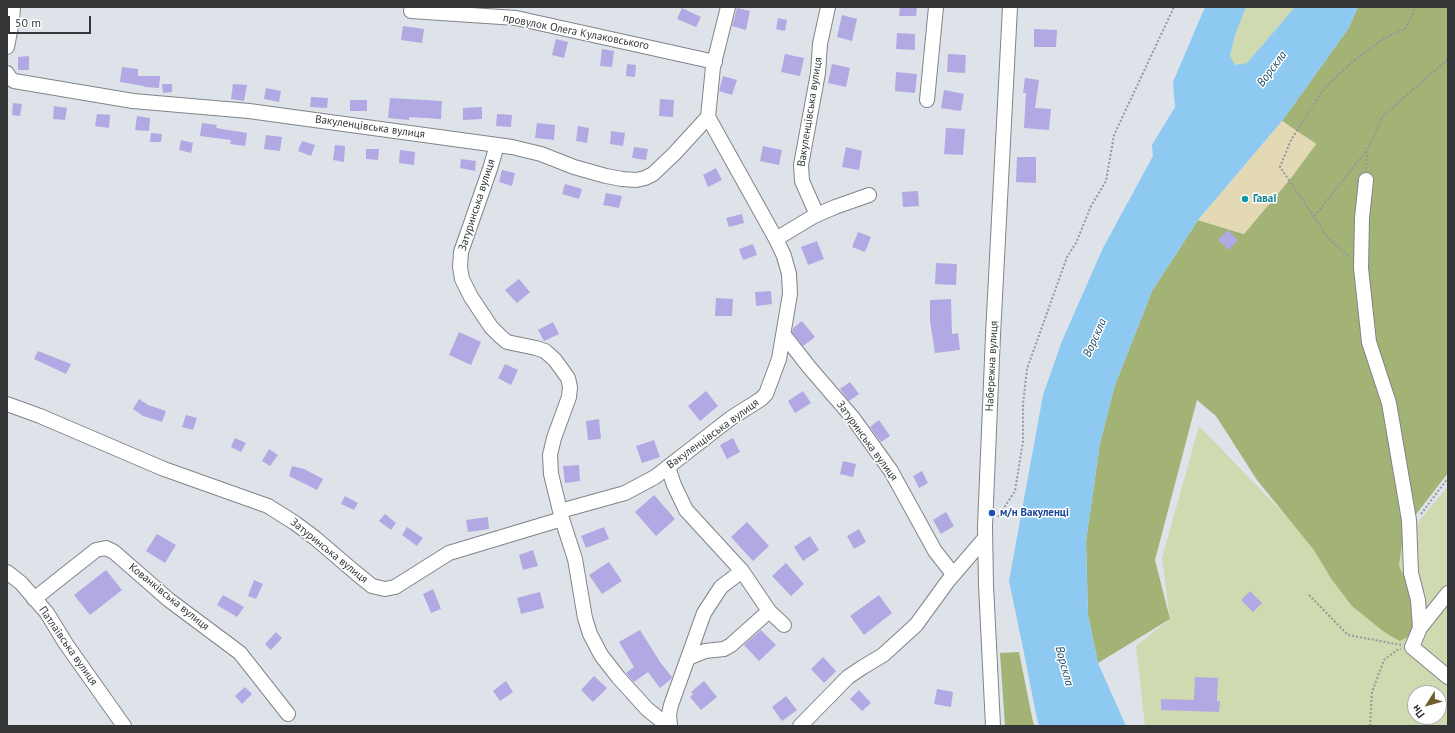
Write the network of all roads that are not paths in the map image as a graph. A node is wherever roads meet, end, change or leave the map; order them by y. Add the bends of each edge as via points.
1 (12, 7) edge
2 (728, 7) edge
3 (828, 7) edge
4 (936, 7) edge
5 (1010, 7) edge
6 (411, 10) dead end
7 (7, 47) edge
8 (715, 62) junction
9 (7, 73) edge
10 (927, 100) dead end
11 (708, 117) junction
12 (496, 145) junction
13 (1366, 180) road end
14 (869, 195) dead end
15 (817, 215) junction
16 (776, 238) junction
17 (784, 335) junction
18 (7, 404) edge
19 (668, 467) junction
20 (561, 515) junction
21 (985, 532) junction
22 (742, 571) junction
23 (7, 572) edge
24 (953, 574) junction
25 (1448, 593) edge
26 (34, 599) junction
27 (769, 611) junction
28 (784, 625) dead end
29 (1420, 628) junction
30 (688, 658) junction
31 (1448, 677) edge
32 (288, 714) dead end
33 (124, 726) edge
34 (669, 726) edge
35 (800, 726) edge
36 (993, 726) edge

1 - 7 street
2 - 8 street
3 - 15 street, Вакуленцівська вулиця via 801,166 802,181
4 - 10 street
5 - 21 street, Набережна вулиця
6 - 8 street, провулок Олега Кулаковського via 516,18
8 - 11 street
9 - 12 street, Вакуленцівська вулиця via 14,81 133,101 249,111
11 - 12 street, Вакуленцівська вулиця via 654,174 636,180 606,176 541,154
11 - 16 street, Вакуленцівська вулиця
12 - 20 street, Затуринська вулиця via 461,252 462,279 491,327 500,336 507,342 545,352 555,360 568,378 569,397 550,455 551,474
13 - 29 street via 1361,268 1369,342 1389,403 1410,528 1411,573 1418,600
14 - 15 street
15 - 16 street
16 - 17 street, Вакуленцівська вулиця via 789,274 790,294
17 - 19 street, Вакуленцівська вулиця via 779,359 766,394
17 - 24 street, Затуринська вулиця via 877,451 891,471 935,551
18 - 20 street, Затуринська вулиця via 164,468 268,506 316,538 372,586 385,589 395,586 449,553
19 - 20 street, Вакуленцівська вулиця via 655,477 625,492
19 - 22 street via 686,510
20 - 34 street, Затуринська вулиця via 575,559 590,634 601,655 646,709
21 - 24 street
21 - 36 street, Набережна вулиця
22 - 27 street
22 - 30 street via 721,587 713,598 704,613
23 - 26 street, Патлаївська вулиця
24 - 35 street via 916,625 883,655 848,677
25 - 29 street
26 - 32 street, Кованківська вулиця via 96,550 106,548 240,653
26 - 33 street, Патлаївська вулиця
27 - 28 street
27 - 30 street via 724,648 705,651
29 - 31 street via 1412,647
30 - 34 street via 671,705

